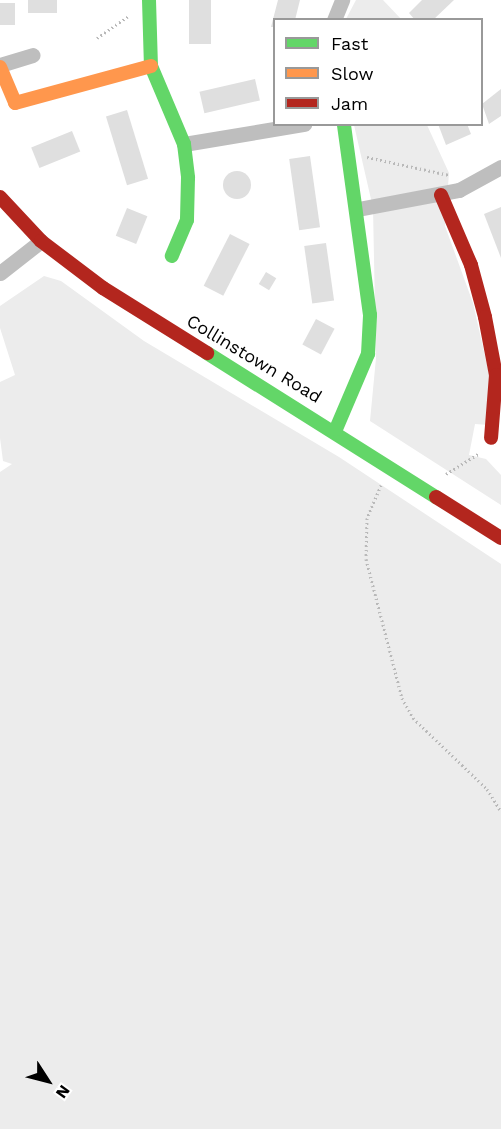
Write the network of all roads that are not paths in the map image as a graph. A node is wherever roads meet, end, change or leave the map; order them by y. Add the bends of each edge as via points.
1 (149, 0) edge
2 (342, 0) edge
3 (335, 18) edge
4 (33, 56) dead end
5 (0, 66) edge
6 (151, 66) junction
7 (292, 126) edge
8 (345, 126) edge
9 (184, 144) junction
10 (501, 167) edge
11 (441, 195) junction
12 (0, 196) edge
13 (358, 209) junction
14 (41, 242) junction
15 (172, 256) dead end
16 (0, 273) edge
17 (336, 429) junction
18 (491, 438) dead end
19 (501, 538) edge

1 - 6 street
2 - 3 street
4 - 5 street
5 - 6 street via 15,103
6 - 9 street
7 - 9 street
8 - 13 street
9 - 15 street via 187,220
10 - 11 street
11 - 13 street
11 - 18 street via 471,265 485,317 496,375
12 - 14 street, Collinstown Road
13 - 17 street via 370,315 368,354
14 - 16 street
14 - 17 street, Collinstown Road via 103,288
17 - 19 street, Collinstown Road

